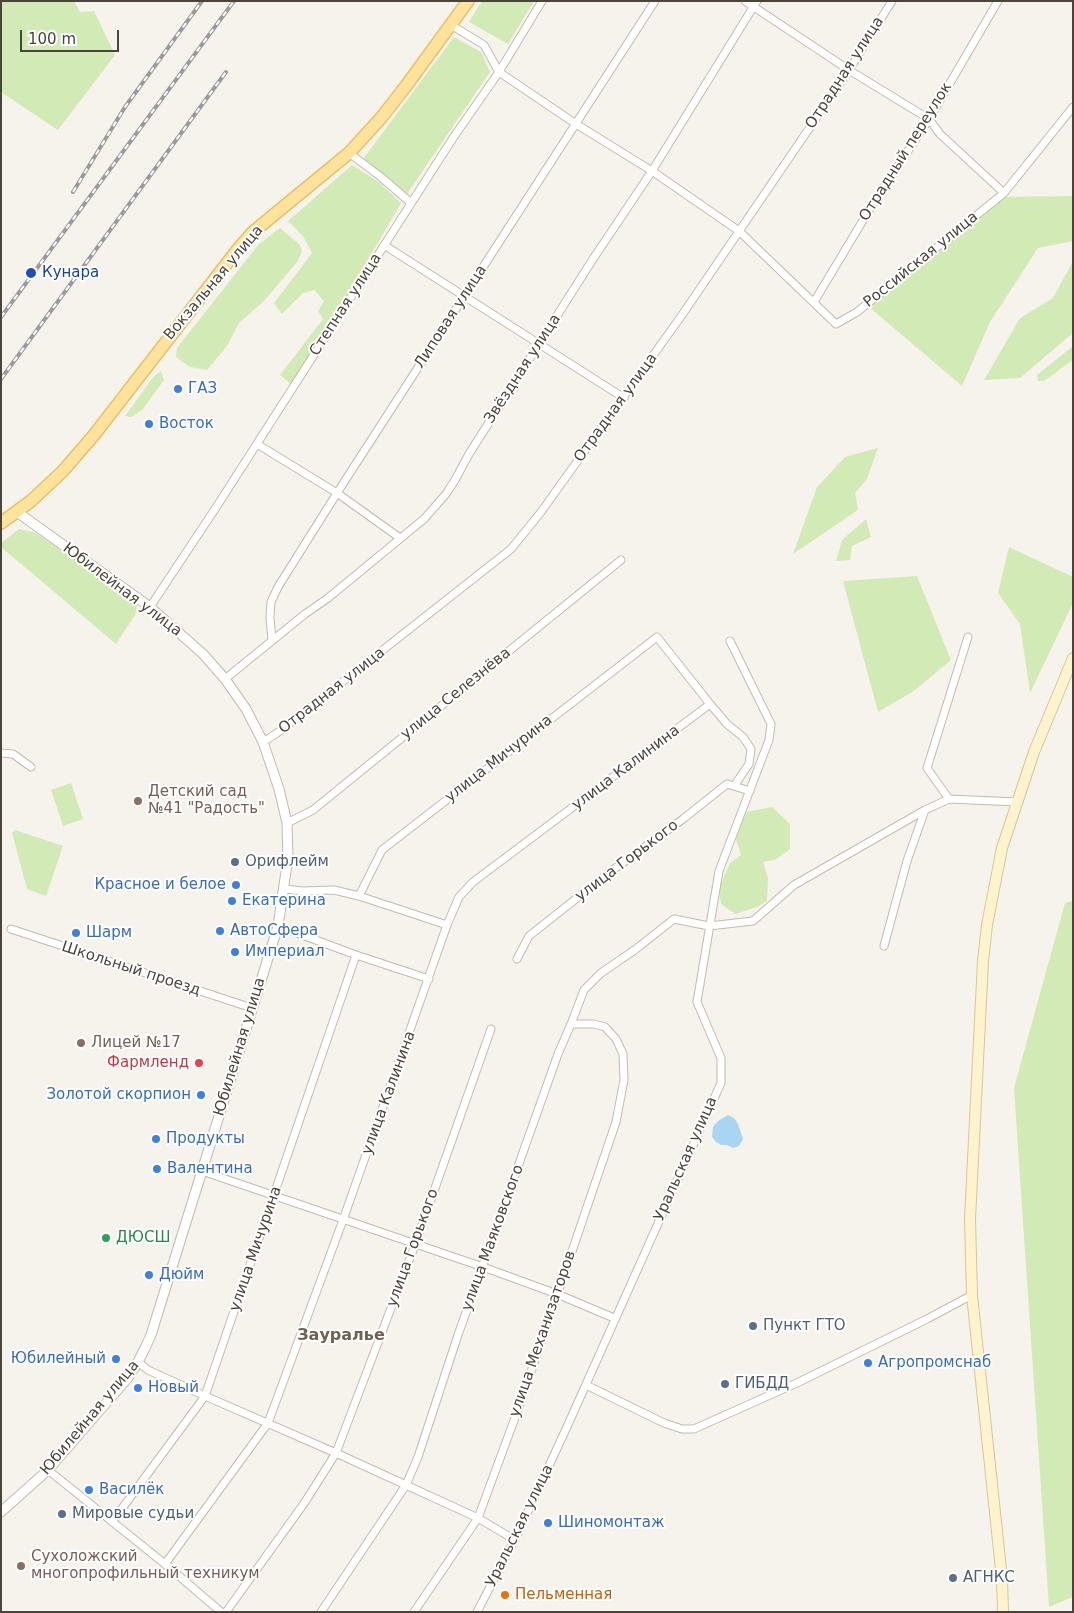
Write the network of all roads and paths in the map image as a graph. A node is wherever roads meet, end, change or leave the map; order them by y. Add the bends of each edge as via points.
1 (468, 1) edge
2 (542, 1) edge
3 (656, 1) edge
4 (744, 1) edge
5 (892, 1) edge
6 (998, 1) edge
7 (755, 4) edge
8 (451, 25) junction
9 (848, 70) junction
10 (498, 72) junction
11 (1073, 107) edge
12 (929, 119) junction
13 (576, 124) junction
14 (349, 153) junction
15 (652, 171) junction
16 (1004, 193) junction
17 (411, 203) junction
18 (739, 231) junction
19 (384, 245) junction
20 (464, 296) junction
21 (814, 302) junction
22 (540, 344) junction
23 (624, 398) junction
24 (257, 444) junction
25 (337, 493) junction
26 (17, 512) junction
27 (1, 523) edge
28 (400, 538) junction
29 (621, 560) dead end
30 (150, 607) junction
31 (968, 637) dead end
32 (272, 640) junction
33 (730, 641) dead end
34 (1073, 658) edge
35 (224, 679) junction
36 (710, 704) junction
37 (263, 742) junction
38 (1, 753) edge
39 (31, 767) dead end
40 (734, 786) junction
41 (750, 791) junction
42 (949, 799) junction
43 (1017, 802) junction
44 (925, 810) junction
45 (286, 823) junction
46 (285, 889) junction
47 (358, 896) junction
48 (447, 925) junction
49 (278, 926) junction
50 (709, 926) junction
51 (11, 929) dead end
52 (884, 946) dead end
53 (356, 955) junction
54 (516, 959) dead end
55 (429, 979) junction
56 (252, 1008) junction
57 (571, 1024) junction
58 (491, 1029) dead end
59 (202, 1171) junction
60 (275, 1195) junction
61 (343, 1220) junction
62 (415, 1244) junction
63 (484, 1267) junction
64 (558, 1294) junction
65 (972, 1295) junction
66 (614, 1318) junction
67 (138, 1362) junction
68 (586, 1385) junction
69 (205, 1396) junction
70 (268, 1423) junction
71 (336, 1453) junction
72 (48, 1470) junction
73 (406, 1485) junction
74 (1, 1512) edge
75 (478, 1518) junction
76 (112, 1522) junction
77 (515, 1540) junction
78 (165, 1564) junction
79 (221, 1612) edge
80 (226, 1612) edge
81 (321, 1612) edge
82 (414, 1612) edge
83 (478, 1612) edge
84 (1002, 1612) edge

1 - 8 main road, Вокзальная улица
2 - 10 street, Степная улица
3 - 13 street, Липовая улица
4 - 7 street
5 - 9 street, Отрадная улица
6 - 12 street, Отрадный переулок
7 - 9 street
7 - 15 street, Звёздная улица
8 - 10 street via 484,44
8 - 14 main road, Вокзальная улица via 381,118
9 - 12 street
9 - 18 street, Отрадная улица
10 - 13 street
10 - 17 street, Степная улица
11 - 16 street, Российская улица
12 - 16 street via 940,134
12 - 21 street, Отрадный переулок
13 - 15 street
13 - 20 street, Липовая улица
14 - 17 street
14 - 26 main road, Вокзальная улица via 253,232 82,449 48,486
15 - 18 street
15 - 22 street, Звёздная улица
16 - 21 street, Российская улица via 857,312 836,324
17 - 19 street, Степная улица
18 - 21 street
18 - 23 street, Отрадная улица
19 - 20 street
19 - 24 street, Степная улица
20 - 22 street
20 - 25 street, Липовая улица
22 - 23 street
22 - 28 street, Звёздная улица via 446,494 424,519
23 - 37 street, Отрадная улица via 511,549 288,726
24 - 25 street
24 - 30 street, Степная улица
25 - 28 street
25 - 32 street, Липовая улица via 278,586 271,602
26 - 27 main road, Вокзальная улица
26 - 30 street, Юбилейная улица
28 - 32 street, Звёздная улица
29 - 45 street, улица Селезнёва via 313,810
30 - 35 street, Юбилейная улица via 203,654
31 - 42 street via 927,768
32 - 35 street, Звёздная улица
33 - 41 street, Уральская улица via 771,724 769,740
34 - 43 main road
35 - 37 street, Юбилейная улица via 246,709
36 - 40 street via 751,748 749,764
36 - 47 street, улица Мичурина via 657,637 382,850
36 - 48 street, улица Калинина via 473,882 459,897
37 - 45 street, Юбилейная улица via 279,789
38 - 39 street via 13,754
40 - 41 street
40 - 54 street, улица Горького via 727,784 564,907 529,936
41 - 50 street, Уральская улица via 719,871
42 - 43 street
42 - 44 street, улица Маяковского
43 - 65 main road via 995,879 983,962 970,1219
44 - 50 street, улица Маяковского via 794,885 753,920
44 - 52 street via 907,861
45 - 46 street, Юбилейная улица via 288,858
46 - 47 street via 334,890
46 - 49 street, Юбилейная улица
47 - 48 street
48 - 55 street, улица Калинина
49 - 53 street
49 - 56 street, Юбилейная улица
50 - 57 street, улица Маяковского via 674,919 601,973 584,990
50 - 66 street, Уральская улица via 697,1002 721,1058 721,1083
51 - 56 street, Школьный проезд
53 - 55 street
53 - 60 street, улица Мичурина
55 - 61 street, улица Калинина
56 - 59 street, Юбилейная улица
57 - 63 street, улица Маяковского
57 - 64 street, улица Механизаторов via 594,1024 605,1028 616,1039 623,1054 624,1080 616,1122
58 - 62 street, улица Горького
59 - 60 street
59 - 67 street, Юбилейная улица via 151,1335
60 - 61 street
60 - 69 street, улица Мичурина
61 - 62 street
61 - 70 street, улица Калинина
62 - 63 street
62 - 71 street, улица Горького
63 - 64 street
63 - 73 street, улица Маяковского
64 - 66 street
64 - 75 street, улица Механизаторов
65 - 68 street via 799,1382 694,1429 664,1423
65 - 84 main road via 1002,1579
66 - 68 street, Уральская улица
67 - 69 street via 148,1370
67 - 72 street, Юбилейная улица
68 - 77 street, Уральская улица
69 - 70 street
69 - 76 street, улица Мичурина
70 - 71 street
70 - 78 street, улица Калинина
71 - 73 street
71 - 80 street, улица Горького
72 - 74 street, Юбилейная улица
72 - 76 street
73 - 75 street
73 - 81 street, улица Маяковского
75 - 77 street
75 - 82 street, улица Механизаторов
76 - 78 street
77 - 83 street, Уральская улица
78 - 79 street

